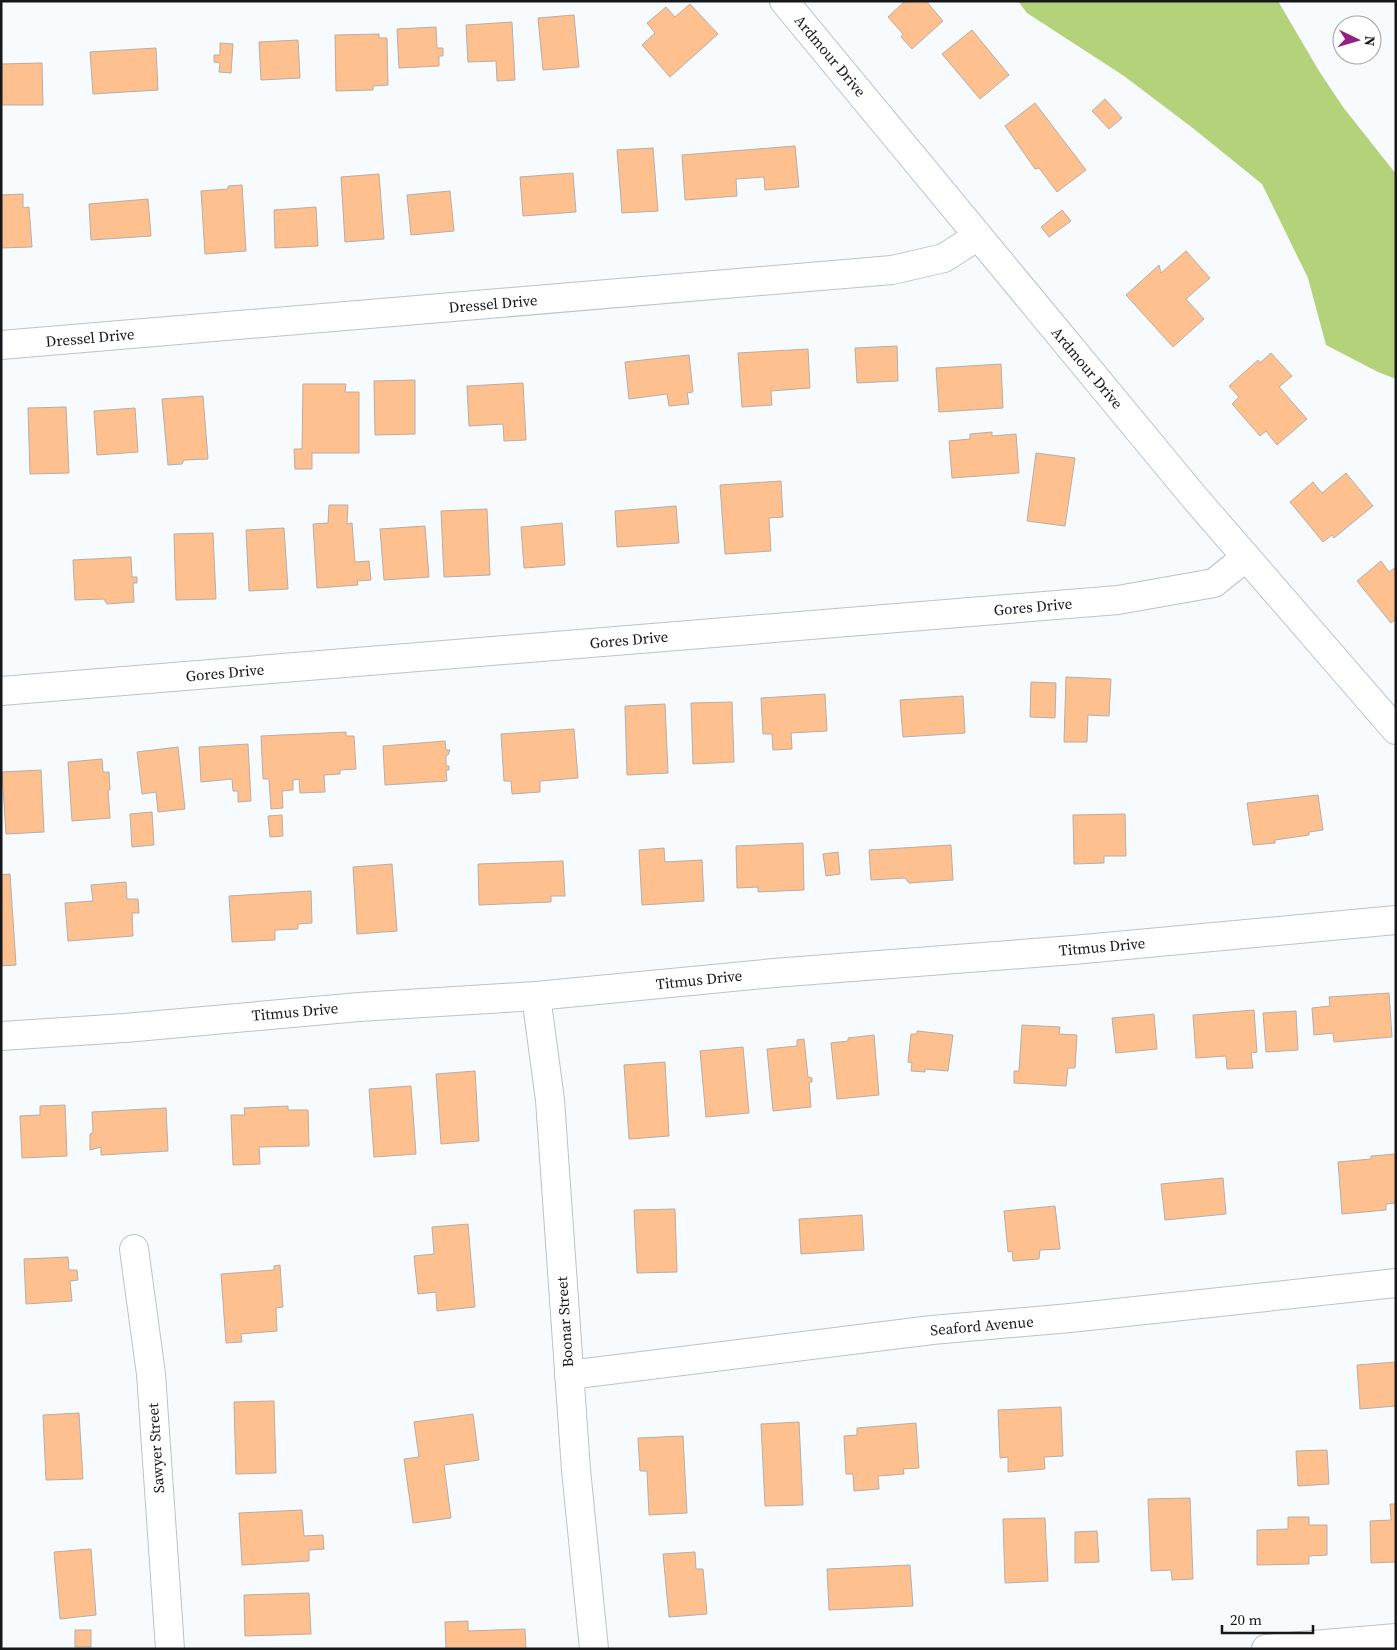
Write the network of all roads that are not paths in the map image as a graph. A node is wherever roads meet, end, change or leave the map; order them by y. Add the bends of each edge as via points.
1 (784, 1) edge
2 (978, 236) junction
3 (1, 345) edge
4 (1246, 557) junction
5 (1, 691) edge
6 (1396, 730) edge
7 (1396, 920) edge
8 (536, 996) junction
9 (1, 1036) edge
10 (134, 1249) dead end
11 (1396, 1283) edge
12 (569, 1375) junction
13 (1396, 1638) edge
14 (170, 1649) edge
15 (594, 1649) edge
16 (1266, 1649) edge

1 - 2 street, Ardmour Drive
2 - 3 street, Dressel Drive via 944,258 892,270
2 - 4 street, Ardmour Drive
4 - 5 street, Gores Drive via 1214,583 1118,600
4 - 6 street, Ardmour Drive
7 - 8 street, Titmus Drive
8 - 9 street, Titmus Drive
8 - 12 street, Boonar Street via 550,1100
10 - 14 street, Sawyer Street via 150,1374
11 - 12 street, Seaford Avenue via 932,1330
12 - 15 street, Boonar Street
13 - 16 street

